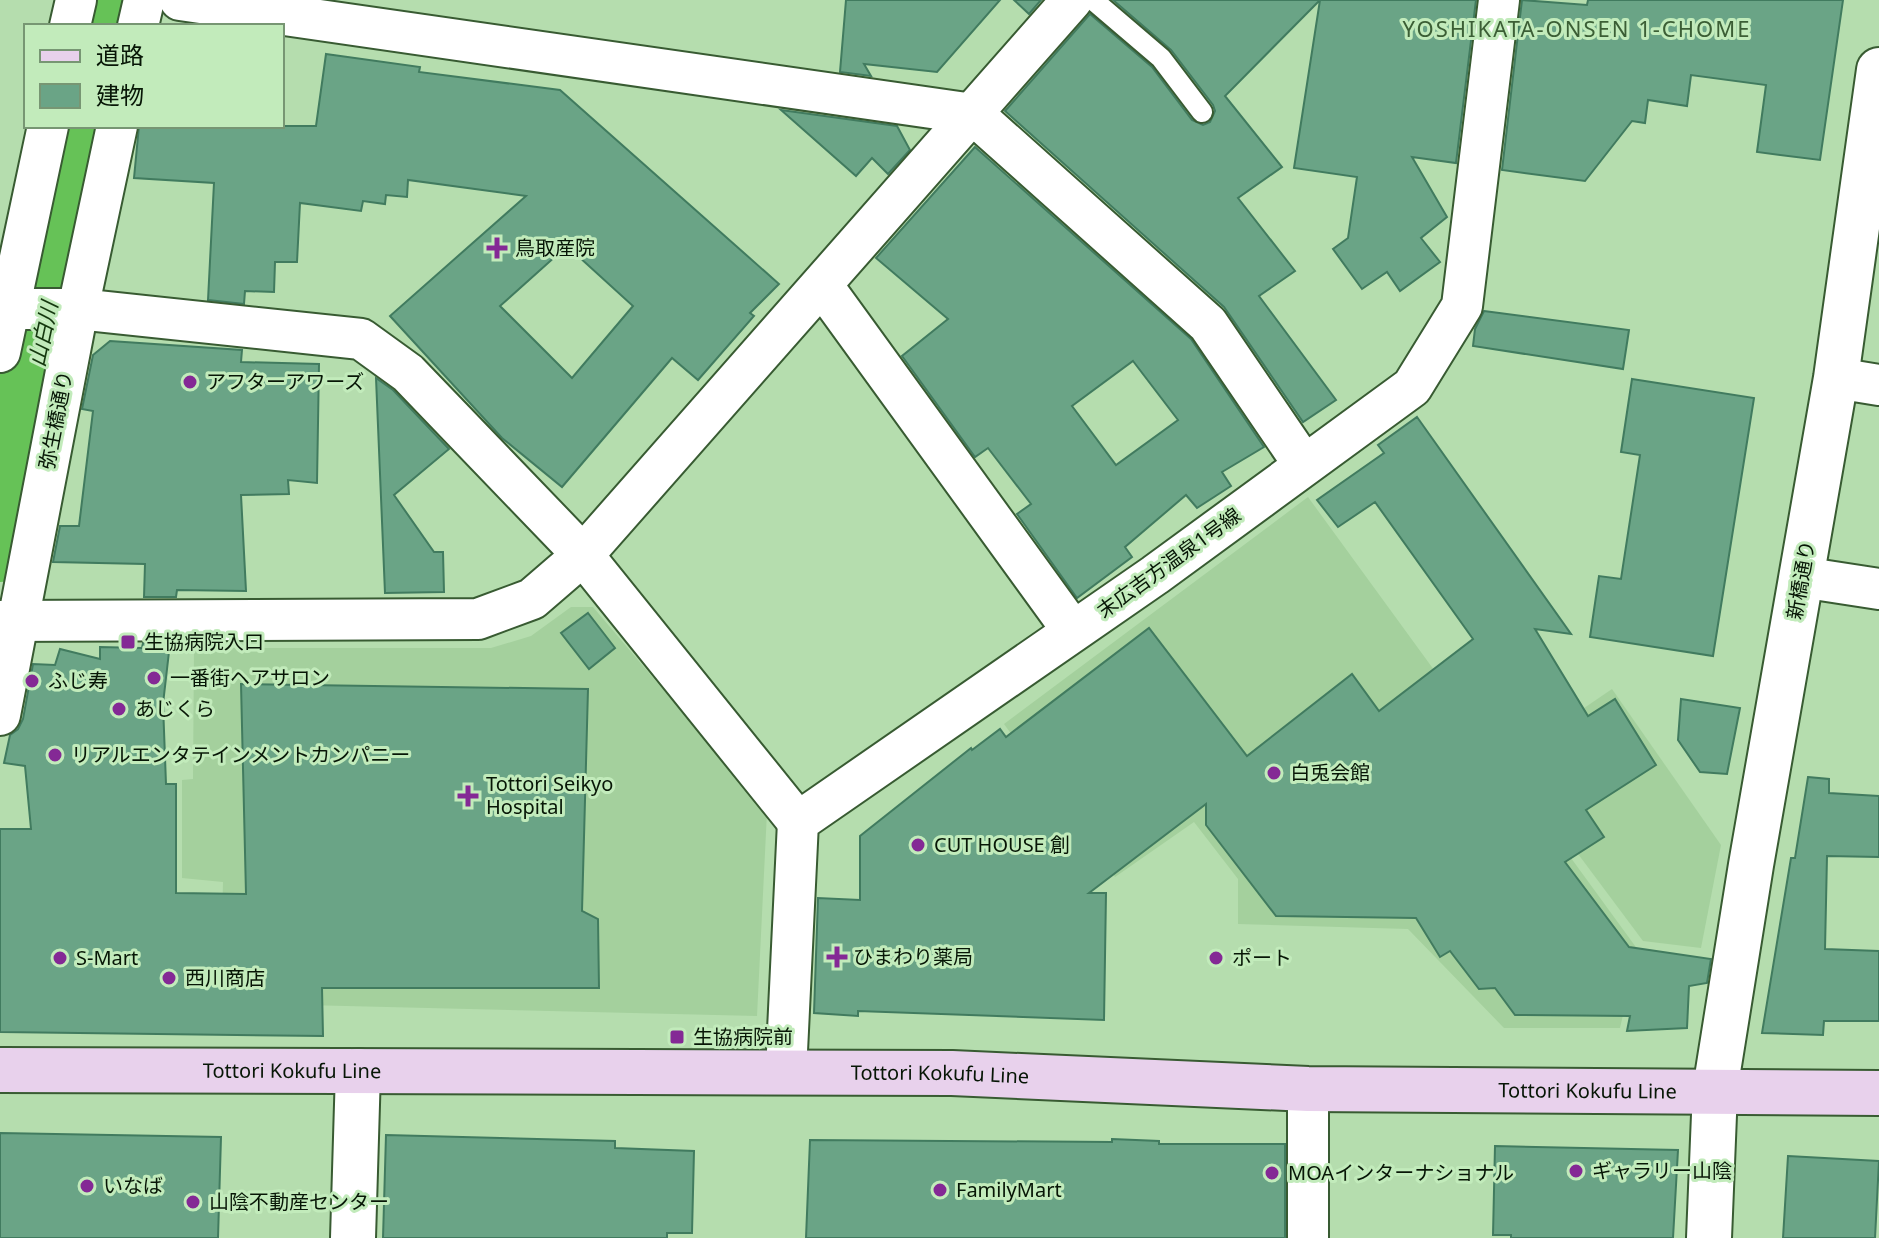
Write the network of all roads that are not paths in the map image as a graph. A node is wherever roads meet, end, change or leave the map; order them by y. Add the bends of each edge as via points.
1 (76, 0) edge
2 (144, 0) edge
3 (180, 0) edge
4 (1072, 0) edge
5 (1093, 0) edge
6 (1499, 0) edge
7 (70, 24) edge
8 (138, 24) edge
9 (1879, 70) edge
10 (1202, 112) dead end
11 (973, 114) junction
12 (48, 128) edge
13 (117, 128) edge
14 (822, 285) junction
15 (4, 309) edge
16 (78, 309) junction
17 (0, 352) edge
18 (1836, 378) junction
19 (1879, 385) edge
20 (1304, 465) junction
21 (583, 555) junction
22 (1801, 577) junction
23 (1879, 589) edge
24 (9, 622) edge
25 (1073, 631) junction
26 (0, 715) edge
27 (798, 822) junction
28 (0, 1070) edge
29 (358, 1071) junction
30 (786, 1072) junction
31 (1308, 1089) junction
32 (1715, 1090) junction
33 (1879, 1093) edge
34 (353, 1238) edge
35 (1308, 1238) edge
36 (1709, 1238) edge

1 - 7 street
2 - 8 street
3 - 11 street
4 - 11 street
5 - 10 lane via 1161,58
6 - 20 street, 末広吉方温泉1号線 via 1462,306 1412,387
9 - 18 street, 新橋通り
11 - 14 street
11 - 20 street via 1208,324
12 - 15 street
13 - 16 street, 弥生橋通り
14 - 21 street
14 - 25 street
15 - 16 street
15 - 17 street
16 - 21 street via 361,339 408,373
16 - 24 street, 弥生橋通り
18 - 19 street
18 - 22 street, 新橋通り
20 - 25 street, 末広吉方温泉1号線
21 - 24 street via 532,599 478,619
21 - 27 street
22 - 23 street
22 - 32 street, 新橋通り
24 - 26 street, 弥生橋通り
25 - 27 street, 末広吉方温泉1号線
27 - 30 street
28 - 29 main road, Tottori Kokufu Line
29 - 30 main road, Tottori Kokufu Line
29 - 34 street
30 - 31 main road, Tottori Kokufu Line via 952,1073
31 - 32 main road, Tottori Kokufu Line
31 - 35 street
32 - 33 main road, Tottori Kokufu Line
32 - 36 street, 新橋通り

